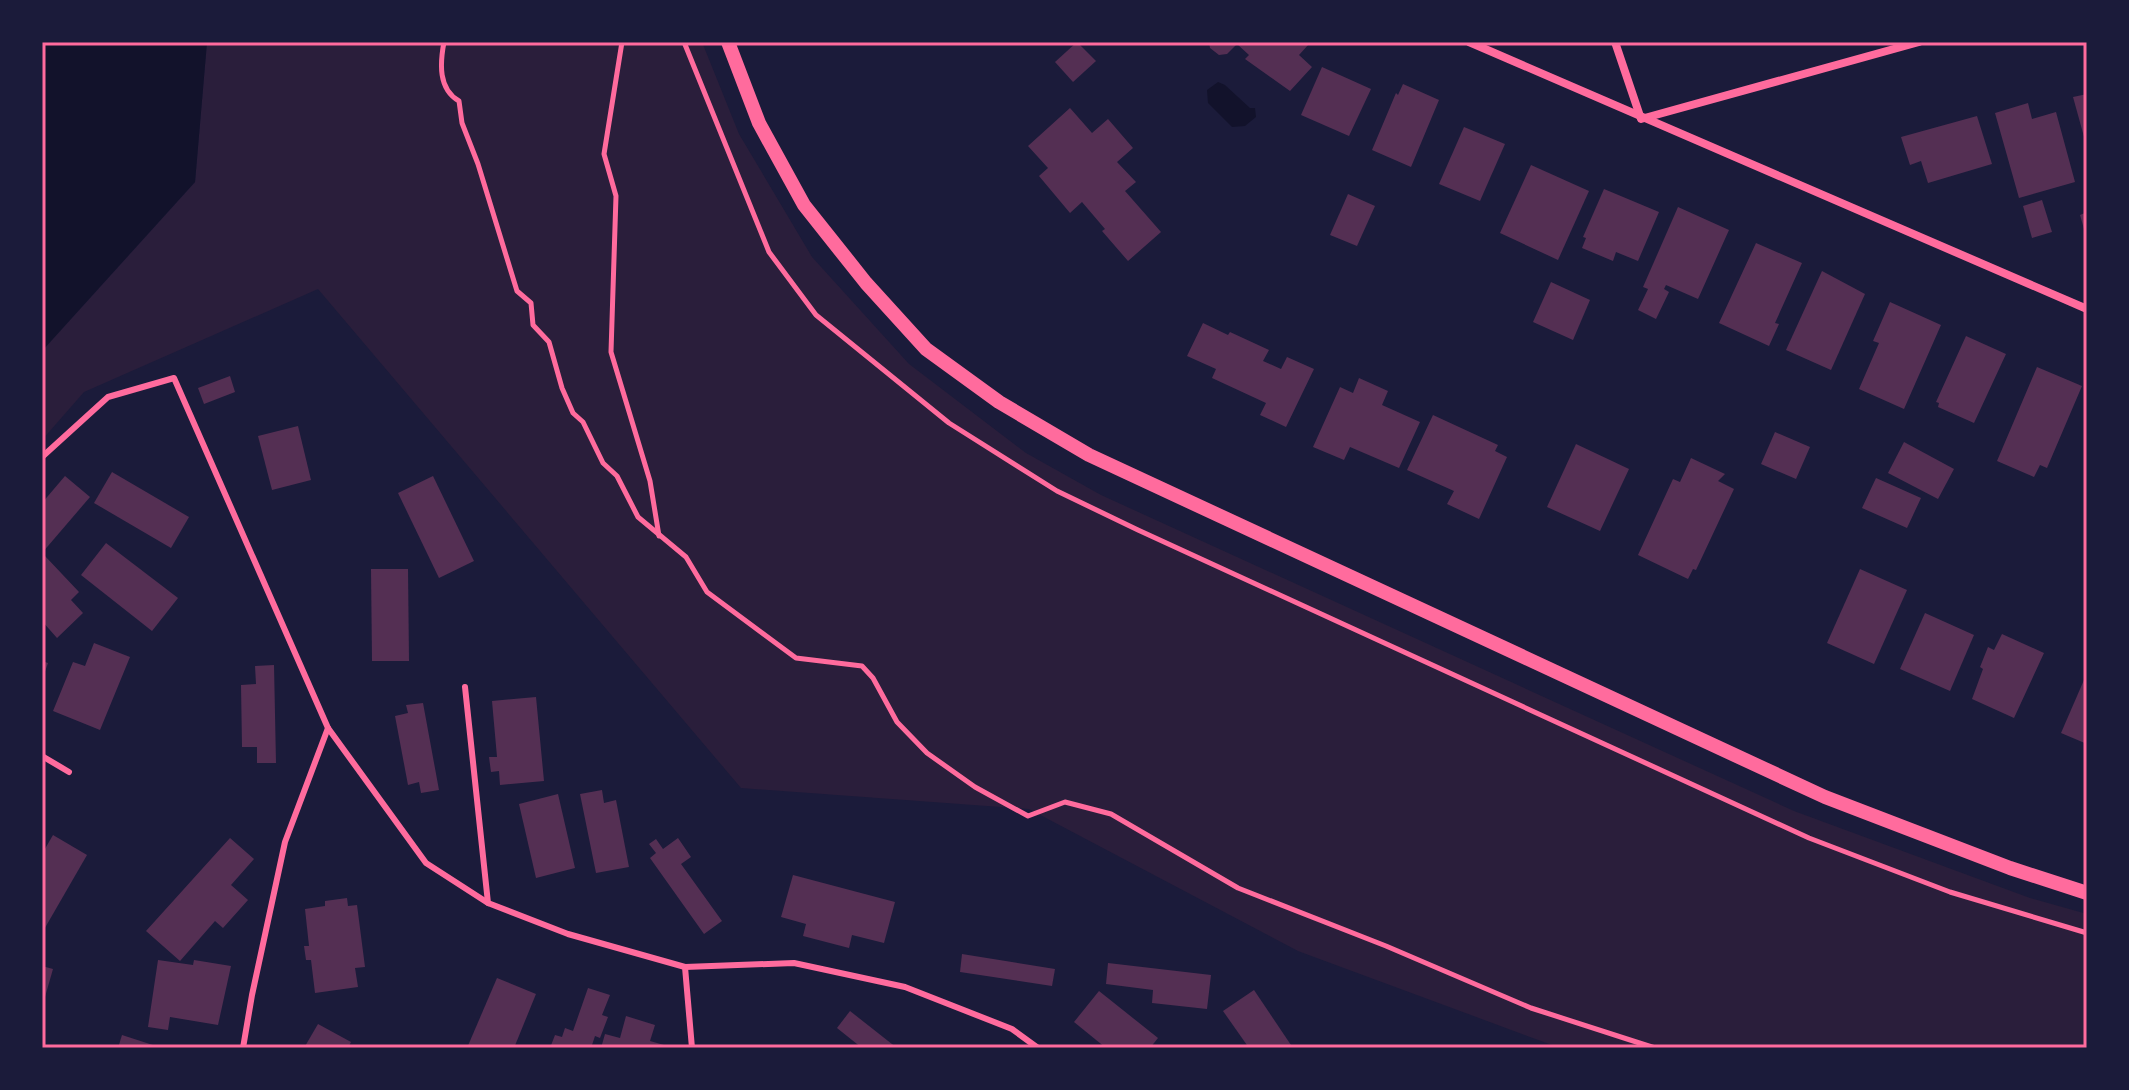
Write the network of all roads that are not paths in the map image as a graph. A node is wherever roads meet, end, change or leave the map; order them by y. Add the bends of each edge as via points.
1 (728, 42) edge
2 (1469, 42) edge
3 (1615, 42) edge
4 (1919, 42) edge
5 (1641, 119) junction
6 (2087, 309) edge
7 (42, 457) edge
8 (465, 687) dead end
9 (328, 728) junction
10 (42, 756) edge
11 (69, 772) dead end
12 (2087, 893) edge
13 (488, 903) junction
14 (685, 967) junction
15 (243, 1048) edge
16 (692, 1048) edge
17 (1038, 1048) edge

1 - 12 street via 759,123 804,205 926,349 999,402 1089,455 1825,797
2 - 5 street
3 - 5 street
4 - 5 street
5 - 6 street
7 - 9 lane via 108,397 174,378
8 - 13 lane
9 - 13 lane via 426,863
9 - 15 lane via 285,842
10 - 11 lane
13 - 14 lane via 568,934
14 - 16 lane
14 - 17 lane via 794,963 905,987 1012,1029

